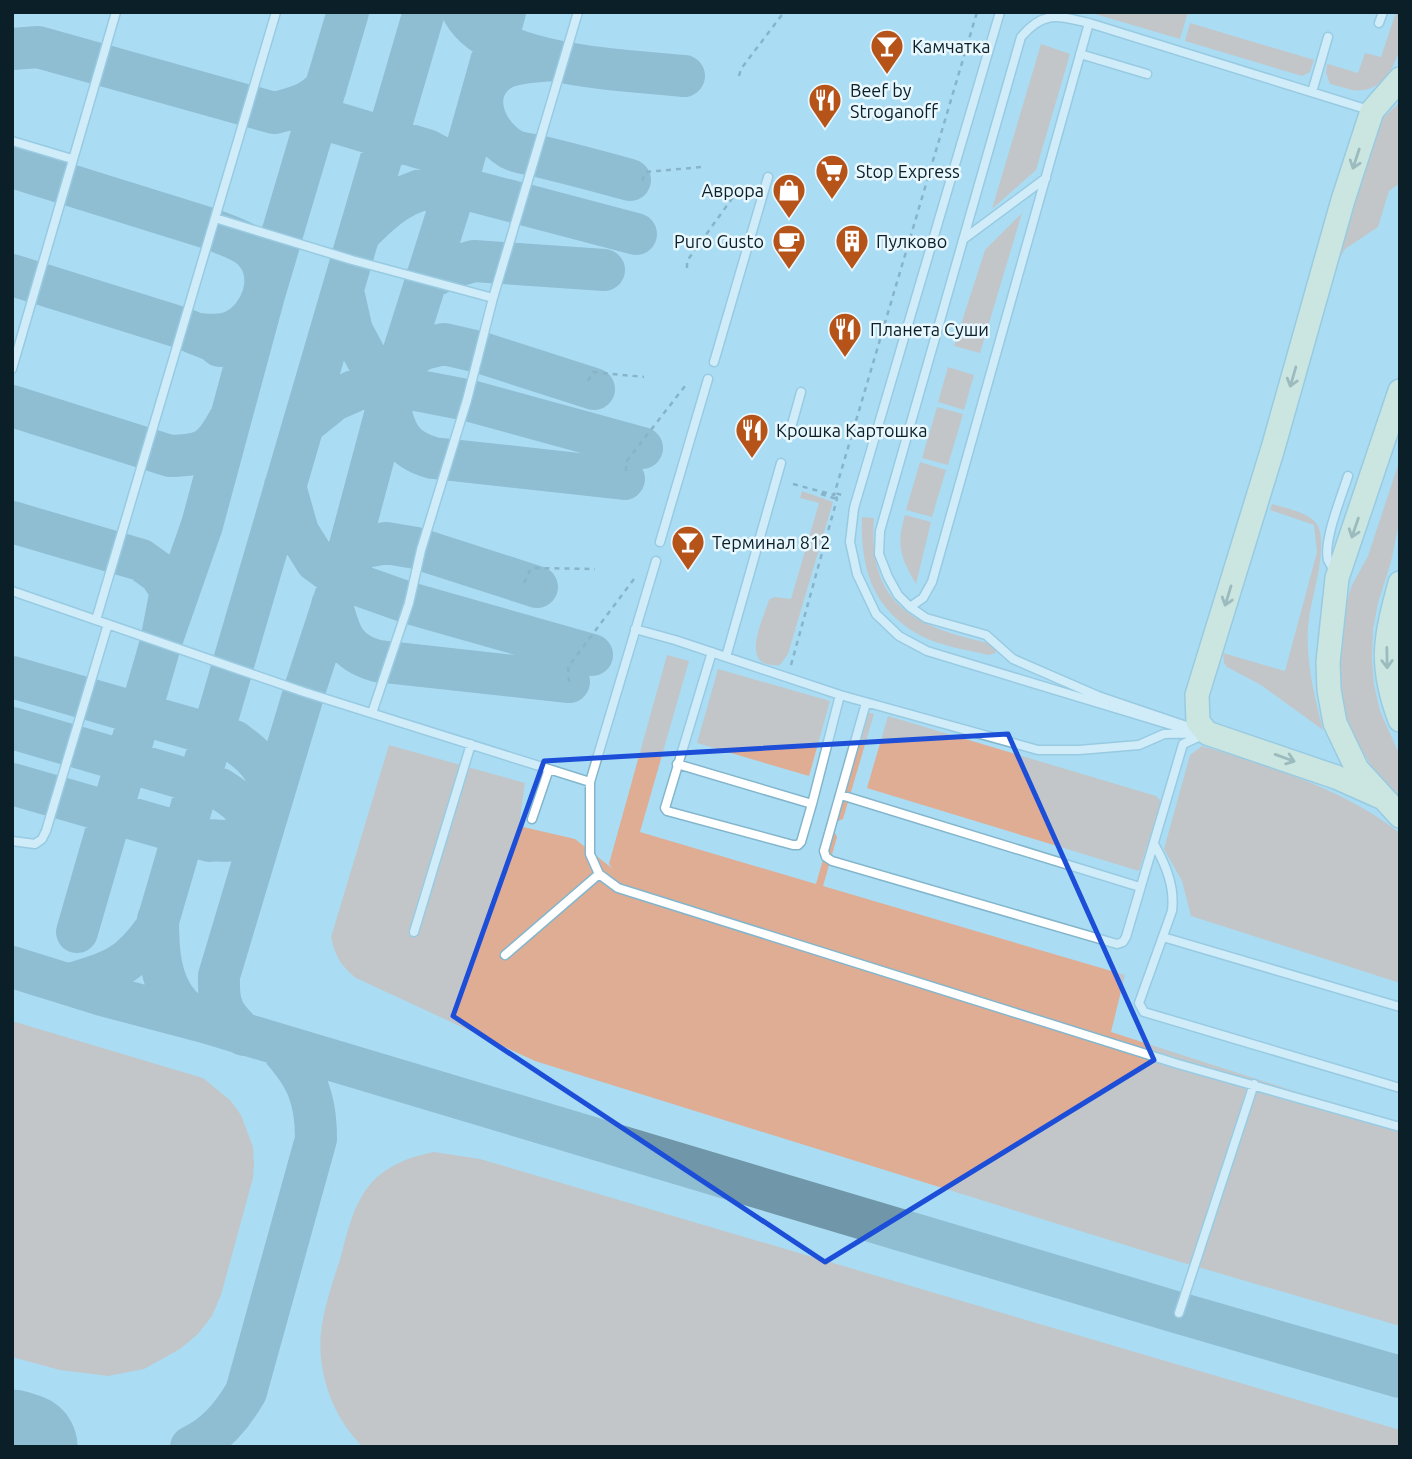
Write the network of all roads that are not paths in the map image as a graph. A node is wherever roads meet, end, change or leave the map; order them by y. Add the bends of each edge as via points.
1 (116, 12) edge
2 (276, 12) edge
3 (578, 12) edge
4 (1000, 12) edge
5 (1383, 12) edge
6 (1089, 23) junction
7 (1379, 23) dead end
8 (1328, 37) dead end
9 (1080, 54) junction
10 (1147, 74) dead end
11 (1400, 79) edge
12 (1312, 92) junction
13 (1372, 111) junction
14 (12, 141) edge
15 (72, 159) junction
16 (768, 177) dead end
17 (1046, 178) junction
18 (215, 218) junction
19 (965, 237) junction
20 (493, 298) junction
21 (713, 362) dead end
22 (12, 369) edge
23 (708, 379) dead end
24 (1400, 391) edge
25 (801, 392) dead end
26 (789, 435) dead end
27 (781, 463) dead end
28 (1349, 476) dead end
29 (660, 542) dead end
30 (656, 561) dead end
31 (1337, 578) junction
32 (1400, 583) edge
33 (12, 591) edge
34 (910, 607) junction
35 (96, 620) junction
36 (108, 624) junction
37 (635, 629) junction
38 (712, 652) junction
39 (726, 657) junction
40 (840, 695) junction
41 (866, 702) junction
42 (372, 713) junction
43 (1400, 720) edge
44 (1208, 733) junction
45 (471, 744) junction
46 (677, 764) junction
47 (549, 769) junction
48 (590, 782) junction
49 (841, 795) junction
50 (1381, 797) junction
51 (812, 804) junction
52 (1400, 816) edge
53 (532, 819) dead end
54 (12, 841) edge
55 (1154, 844) junction
56 (599, 874) junction
57 (1140, 887) junction
58 (414, 932) dead end
59 (1163, 937) junction
60 (505, 955) dead end
61 (1400, 1007) edge
62 (1254, 1084) junction
63 (1400, 1088) edge
64 (1400, 1127) edge
65 (1179, 1313) dead end

1 - 15 lane
2 - 18 lane
3 - 20 lane
4 - 44 lane via 854,508 850,542 857,574 876,614 899,636 927,651
5 - 7 lane
6 - 9 lane
6 - 12 lane
6 - 19 lane via 1045,17 1021,37
8 - 12 lane
9 - 10 lane
9 - 17 lane
11 - 13 street
12 - 13 lane
13 -> 44 street via 1197,695 1198,722
14 - 15 lane
15 - 22 lane
16 - 21 lane
17 - 19 lane
17 - 34 lane via 932,582 923,598
18 - 20 lane
18 - 35 lane
19 - 34 lane via 880,531 879,555 898,595
20 - 42 lane via 409,603
23 - 29 lane
24 -> 31 street
25 - 26 lane
27 - 39 lane
28 - 31 lane via 1328,546 1328,560
30 - 37 lane
31 - 50 street via 1328,662 1335,723 1357,769
32 -> 43 street via 1388,626 1385,660
33 - 35 lane
34 - 44 lane via 926,618 986,635 1013,659 1098,696
35 - 36 lane
36 - 42 lane
36 - 54 lane via 46,831 35,844
37 - 38 lane
37 - 48 lane
38 - 39 lane
38 - 46 lane
39 - 40 lane
40 - 41 lane
40 - 51 lane
41 - 44 lane via 1038,750 1139,745 1164,734
41 - 49 lane
42 - 45 lane
44 -> 50 street
44 - 55 lane via 1183,744
45 - 47 lane
45 - 58 lane
46 - 51 lane
46 - 51 lane via 665,803 667,811 798,845
47 - 48 lane
47 - 53 lane
48 - 56 lane via 590,854
49 - 57 lane
49 - 57 lane via 824,851 832,861 1117,944 1126,937
50 - 52 street
55 - 57 lane
55 - 59 lane via 1173,898
56 - 60 lane
56 - 62 lane via 618,888
59 - 61 lane
59 - 63 lane via 1139,1003 1144,1012
62 - 64 lane
62 - 65 lane

